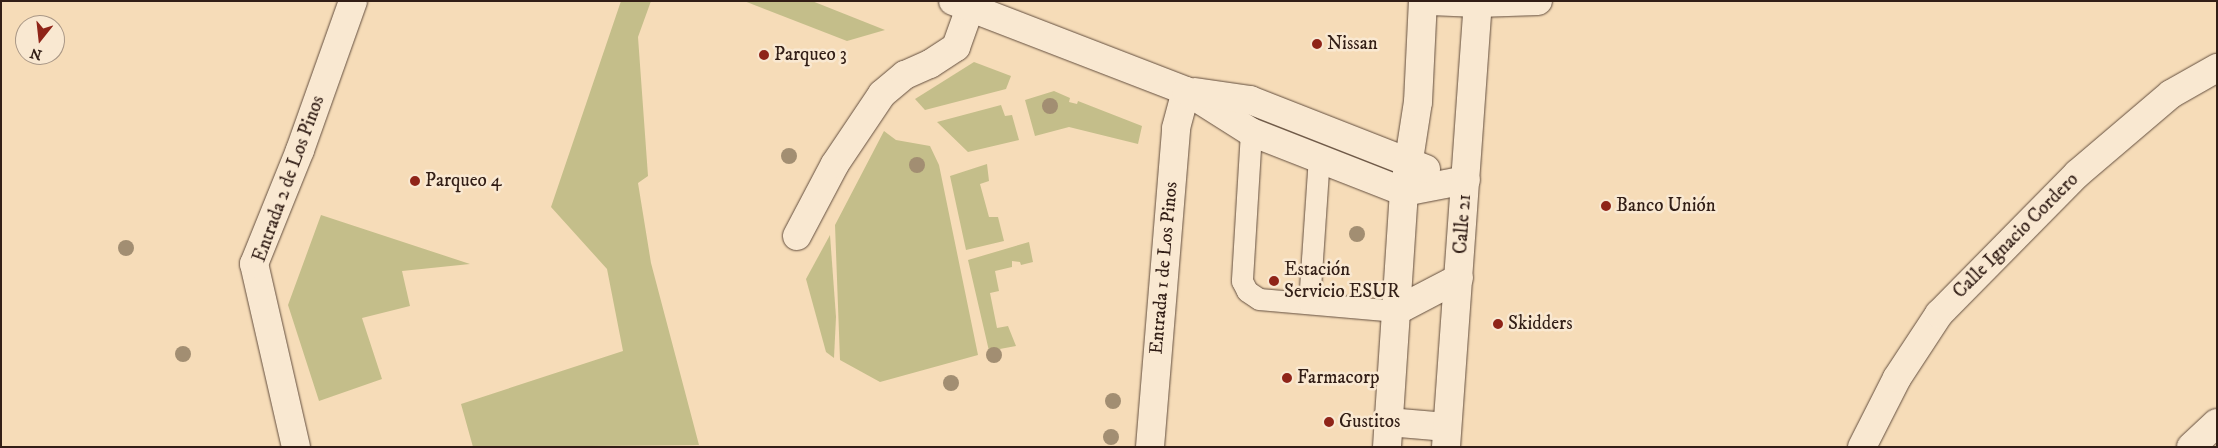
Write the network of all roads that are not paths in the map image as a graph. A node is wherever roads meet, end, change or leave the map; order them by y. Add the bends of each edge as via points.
1 (353, 1) edge
2 (1424, 1) edge
3 (1430, 1) edge
4 (1538, 1) edge
5 (1478, 2) edge
6 (962, 5) edge
7 (2217, 68) edge
8 (1186, 91) junction
9 (1251, 132) junction
10 (1319, 158) junction
11 (1408, 164) junction
12 (1466, 180) junction
13 (1404, 192) junction
14 (797, 236) dead end
15 (1459, 278) junction
16 (1308, 303) junction
17 (1396, 311) junction
18 (2217, 423) edge
19 (1388, 434) edge
20 (1447, 437) edge
21 (296, 447) edge
22 (1150, 447) edge
23 (1862, 447) edge
24 (2191, 447) edge

1 - 21 street, Entrada 2 de Los Pinos via 300,150 254,264
2 - 11 street via 1418,102
3 - 5 street
4 - 5 street
5 - 12 street, Calle 21
6 - 8 street
6 - 14 street via 956,47 930,64 905,74 882,94 835,164
7 - 23 street, Calle Ignacio Cordero via 2171,94 2077,174 1939,314 1897,378
8 - 9 street
8 - 11 street via 1250,100
8 - 22 street, Entrada 1 de Los Pinos via 1176,128
9 - 10 street
9 - 16 lane via 1242,280 1247,291 1259,299
10 - 13 street
10 - 16 lane
11 - 12 street
11 - 13 street
12 - 13 street
12 - 15 street, Calle 21
13 - 17 street
15 - 17 street
15 - 20 street, Calle 21
16 - 17 lane
17 - 19 street
18 - 24 street
19 - 20 street

